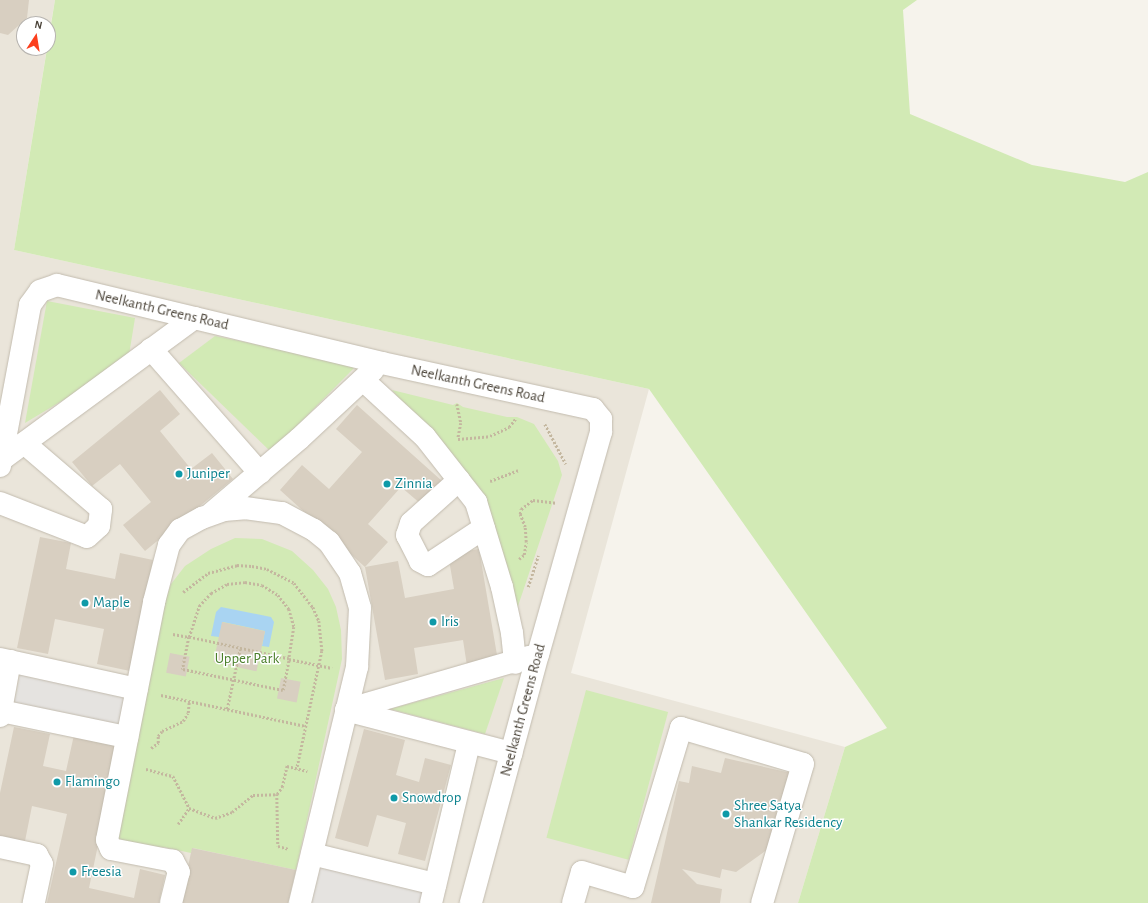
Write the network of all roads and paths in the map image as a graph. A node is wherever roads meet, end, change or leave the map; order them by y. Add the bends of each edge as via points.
1 (194, 318) junction
2 (151, 349) junction
3 (382, 363) junction
4 (363, 380) junction
5 (463, 380) junction
6 (524, 393) junction
7 (449, 401) dead end
8 (457, 403) junction
9 (464, 404) dead end
10 (509, 415) dead end
11 (517, 417) junction
12 (524, 419) dead end
13 (539, 422) dead end
14 (453, 437) dead end
15 (457, 439) junction
16 (24, 443) junction
17 (1, 463) edge
18 (568, 466) dead end
19 (260, 473) junction
20 (459, 480) junction
21 (558, 496) dead end
22 (0, 503) edge
23 (556, 503) junction
24 (579, 510) junction
25 (553, 511) dead end
26 (209, 515) junction
27 (484, 528) junction
28 (541, 548) dead end
29 (512, 560) dead end
30 (526, 593) dead end
31 (179, 597) dead end
32 (189, 637) junction
33 (240, 648) junction
34 (538, 654) junction
35 (289, 659) junction
36 (5, 660) edge
37 (515, 663) junction
38 (320, 666) junction
39 (356, 674) junction
40 (233, 680) junction
41 (147, 691) junction
42 (189, 701) junction
43 (226, 709) junction
44 (346, 710) junction
45 (1, 713) edge
46 (306, 726) junction
47 (127, 737) junction
48 (469, 744) junction
49 (145, 750) dead end
50 (511, 753) junction
51 (121, 764) junction
52 (297, 768) junction
53 (331, 776) junction
54 (277, 794) junction
55 (189, 808) junction
56 (178, 824) dead end
57 (278, 846) dead end
58 (0, 847) edge
59 (312, 854) junction
60 (433, 894) edge
61 (34, 903) edge
62 (171, 903) edge
63 (300, 903) edge
64 (471, 903) edge
65 (573, 903) edge
66 (762, 903) edge

1 - 2 street
1 - 3 street, Neelkanth Greens Road
1 - 17 street, Neelkanth Greens Road via 58,285 40,290 30,305
2 - 16 street
2 - 19 street
3 - 4 street
3 - 5 street, Neelkanth Greens Road
4 - 19 street
4 - 20 street via 425,437
5 - 6 street, Neelkanth Greens Road
5 - 8 path
6 - 11 path
6 - 24 street, Neelkanth Greens Road via 593,409 601,419 601,432
7 - 8 path
8 - 9 path
8 - 15 path via 461,423
10 - 11 path
11 - 12 path
11 - 15 path via 509,427 490,436
13 - 18 path via 546,424
14 - 15 path
16 - 17 street
16 - 22 street via 101,509 99,526 87,537
19 - 26 street
20 - 27 street via 476,502
20 - 27 street via 411,523 407,535 420,561 428,565
21 - 23 path
23 - 24 path
23 - 25 path
23 - 29 path via 533,500 524,505 520,514 526,532 524,555 518,560
24 - 34 street, Neelkanth Greens Road
26 - 39 street via 224,510 264,509 299,520 329,542 350,573 358,602 360,627
26 - 41 street via 180,530 162,561
27 - 37 street via 502,587 512,633
28 - 30 path
31 - 38 path via 195,581 222,568 252,566 281,575 304,594 319,621 322,636
32 - 33 path
32 - 35 path via 199,606 211,593 227,584 257,584 278,595 289,610 294,627
32 - 40 path via 183,669
33 - 35 path
33 - 40 path
34 - 37 street
34 - 50 street, Neelkanth Greens Road
35 - 38 path
35 - 40 path via 283,690
36 - 41 street
36 - 45 street
37 - 44 street
38 - 39 path
38 - 46 path
39 - 44 street
40 - 43 path
41 - 42 path
41 - 47 street
42 - 43 path
42 - 49 path via 188,713 183,721 162,730 158,736 158,743
43 - 46 path
44 - 48 street
44 - 53 street
45 - 47 street
46 - 52 path
47 - 51 street
48 - 50 street
48 - 60 street
50 - 64 street, Neelkanth Greens Road
51 - 55 path via 173,776
51 - 62 street via 107,840 111,849 173,861 179,872
52 - 53 path
52 - 54 path via 287,766 282,787
53 - 59 street
54 - 55 path via 253,795 232,812 215,818
54 - 57 path
55 - 56 path
58 - 61 street via 37,855 42,864
59 - 60 street
59 - 63 street
65 - 66 street via 582,872 633,887 681,728 803,764

